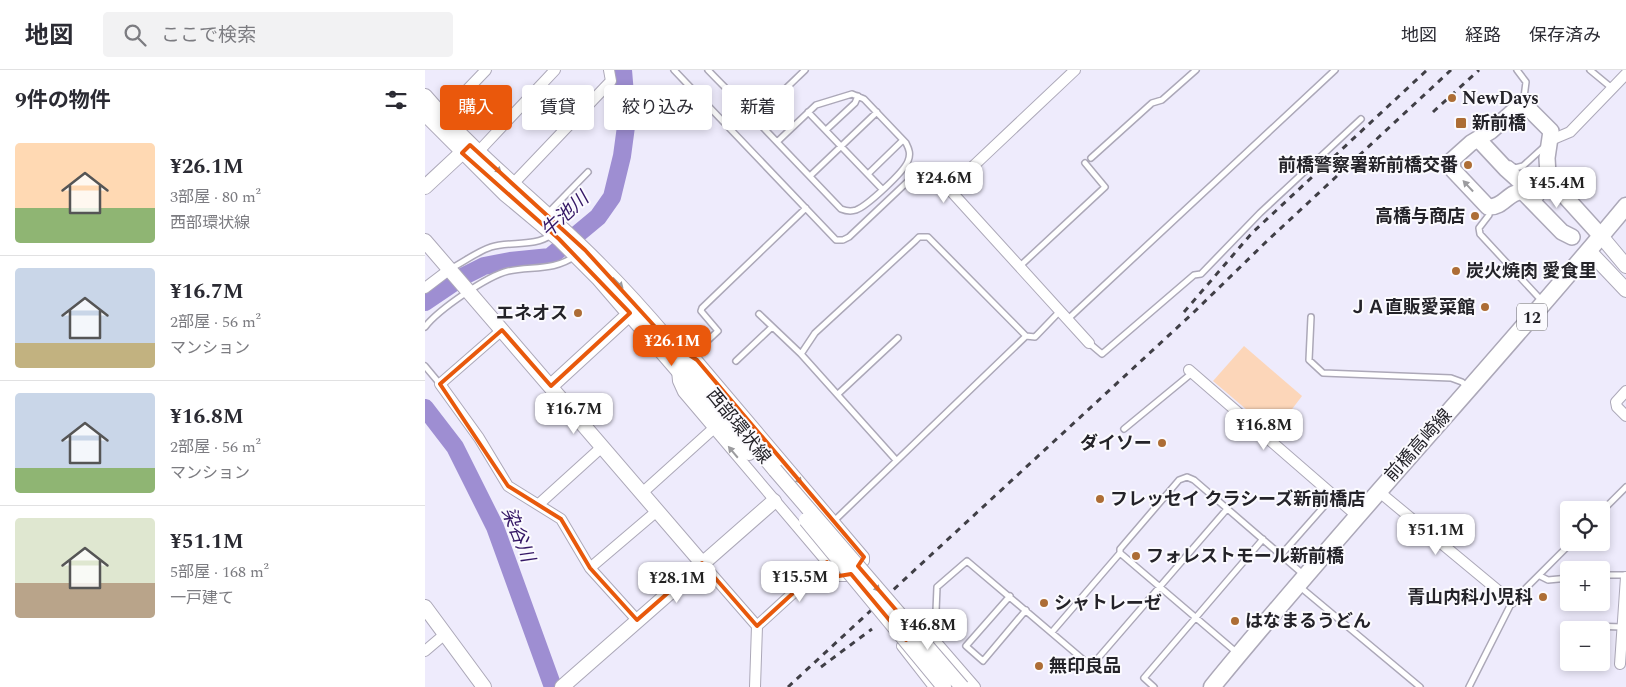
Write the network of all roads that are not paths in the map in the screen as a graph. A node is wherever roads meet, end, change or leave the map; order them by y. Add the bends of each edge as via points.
1 (486, 70) edge
2 (555, 70) edge
3 (609, 70) edge
4 (674, 70) edge
5 (708, 70) edge
6 (720, 70) edge
7 (805, 70) edge
8 (1075, 70) edge
9 (1196, 70) edge
10 (1335, 70) edge
11 (1517, 70) edge
12 (1591, 70) edge
13 (1626, 74) edge
14 (714, 76) junction
15 (723, 85) edge
16 (789, 85) edge
17 (1613, 89) junction
18 (425, 96) edge
19 (858, 96) junction
20 (1523, 106) junction
21 (808, 112) junction
22 (877, 112) junction
23 (434, 118) edge
24 (1361, 119) dead end
25 (766, 130) edge
26 (826, 130) junction
27 (903, 140) junction
28 (1551, 140) junction
29 (1484, 141) junction
30 (777, 142) junction
31 (841, 146) junction
32 (470, 150) junction
33 (1091, 158) dead end
34 (1085, 163) dead end
35 (588, 172) dead end
36 (868, 174) junction
37 (810, 176) junction
38 (425, 188) edge
39 (509, 189) junction
40 (882, 189) junction
41 (949, 189) junction
42 (1626, 206) edge
43 (806, 208) junction
44 (1490, 208) junction
45 (543, 218) junction
46 (560, 235) junction
47 (1601, 236) junction
48 (1572, 237) junction
49 (425, 241) edge
50 (1589, 252) junction
51 (578, 253) junction
52 (1626, 266) edge
53 (1019, 267) junction
54 (451, 271) junction
55 (425, 288) edge
56 (468, 290) junction
57 (1626, 290) edge
58 (1544, 304) junction
59 (634, 309) junction
60 (1060, 311) junction
61 (759, 314) dead end
62 (1311, 317) dead end
63 (1068, 319) junction
64 (425, 327) edge
65 (772, 327) junction
66 (502, 330) junction
67 (1025, 336) junction
68 (897, 338) dead end
69 (669, 342) junction
70 (1089, 343) joint
71 (801, 354) junction
72 (692, 355) junction
73 (736, 361) dead end
74 (425, 366) edge
75 (677, 370) junction
76 (1191, 371) joint
77 (440, 384) junction
78 (551, 386) junction
79 (1468, 389) junction
80 (1626, 391) edge
81 (838, 394) junction
82 (1626, 416) edge
83 (713, 428) junction
84 (1124, 429) dead end
85 (603, 446) junction
86 (896, 460) junction
87 (771, 472) junction
88 (1626, 487) edge
89 (1377, 490) junction
90 (641, 493) junction
91 (1334, 495) junction
92 (774, 501) junction
93 (1610, 503) edge
94 (539, 504) junction
95 (1227, 509) junction
96 (657, 511) junction
97 (1356, 515) junction
98 (833, 521) junction
99 (1263, 539) junction
100 (1564, 551) edge
101 (1121, 553) junction
102 (1281, 555) junction
103 (827, 562) junction
104 (703, 563) junction
105 (589, 568) junction
106 (1610, 575) edge
107 (1540, 576) junction
108 (1626, 576) edge
109 (1560, 579) edge
110 (1300, 580) junction
111 (1160, 587) junction
112 (1010, 596) junction
113 (1512, 602) junction
114 (425, 607) edge
115 (1026, 610) junction
116 (1195, 618) junction
117 (637, 620) junction
118 (757, 626) junction
119 (1610, 627) edge
120 (1622, 627) junction
121 (923, 630) junction
122 (1052, 632) junction
123 (445, 634) junction
124 (425, 651) edge
125 (1239, 654) junction
126 (1623, 664) edge
127 (484, 687) edge
128 (562, 687) edge
129 (755, 687) edge
130 (934, 687) edge
131 (945, 687) edge
132 (962, 687) edge
133 (975, 687) edge
134 (1154, 687) edge
135 (1212, 687) edge
136 (1420, 687) edge
137 (1469, 687) edge

1 - 23 street
2 - 32 street
3 - 39 street via 611,81
4 - 43 lane
5 - 14 lane
6 - 14 lane
7 - 16 lane
8 - 41 street
9 - 33 lane via 1162,100 1152,103
10 - 63 lane
11 - 20 lane via 1527,82
12 - 17 lane
13 - 17 street
14 - 15 lane
17 - 28 street via 1570,132
18 - 23 street
19 - 21 lane via 849,94 823,102
19 - 22 lane
19 - 26 lane via 855,103
20 - 28 main road via 1548,126
20 - 29 main road via 1514,109
21 - 26 lane
21 - 30 lane
22 - 27 lane
22 - 31 lane
23 - 32 street
24 - 70 lane via 1260,213 1201,274 1193,275 1101,354
25 - 30 lane
26 - 31 lane
27 - 36 lane
27 - 40 lane via 909,150 908,162
28 - 29 lane via 1518,168
28 - 47 main road via 1547,166 1552,182
44 -> 29 main road via 1451,166 1455,157
29 - 48 main road via 1505,173 1523,183
30 - 37 lane
31 - 36 lane
31 - 37 lane
32 - 38 street
32 - 39 street
34 - 53 lane via 1105,187
35 - 45 lane
36 - 40 lane
37 - 40 lane via 841,209 848,212 861,208
39 - 45 street
41 - 43 lane via 931,170 922,168 843,240 834,238
41 - 53 street
42 - 47 main road, 前橋高崎線 / 12
43 - 72 lane via 702,308 718,330
44 - 48 main road via 1500,205 1513,193 1523,192 1562,232
44 - 58 lane via 1479,228 1480,234
45 - 46 street
46 - 51 street, 西部環状線
46 - 54 lane via 489,247
47 - 50 main road, 前橋高崎線 / 12
47 - 52 street
48 - 50 main road
49 - 54 street
50 - 57 street
50 - 58 main road, 前橋高崎線 / 12
51 - 56 lane via 553,267 498,274
51 - 59 street, 西部環状線
53 - 60 street
54 - 55 street
54 - 56 street
56 - 64 lane
56 - 66 street
58 - 79 main road, 前橋高崎線 / 12
59 - 69 street, 西部環状線
59 - 75 street, 西部環状線
59 - 78 street
60 - 63 street
60 - 67 lane via 1035,337
61 - 65 lane
62 - 79 lane via 1309,360 1323,373 1451,378 1462,382
63 - 70 street
65 - 71 lane
65 - 73 lane
66 - 77 street
66 - 78 street
67 - 71 lane via 924,236 915,240 815,333
67 - 86 lane
68 - 81 lane
69 - 72 street via 678,344
69 - 87 street, 西部環状線
71 - 81 lane
72 -> 98 street
74 - 77 lane
75 - 83 street via 681,387
75 - 87 street, 西部環状線
76 - 84 lane
76 - 91 street
77 - 94 street via 508,486
78 - 85 street
79 - 89 main road, 前橋高崎線 / 12
80 - 82 street via 1616,402
81 - 86 lane
83 - 90 street
92 -> 83 street
85 - 90 street
85 - 94 street
86 - 98 lane
87 - 131 street, bridge
87 -> 132 street, bridge
88 - 93 lane
89 - 97 main road, 前橋高崎線 / 12
89 - 113 street
90 - 96 street
91 - 97 street
91 - 102 lane
92 - 103 street
92 - 104 street
94 - 105 street via 561,519
95 - 99 lane
95 - 101 lane via 1192,478 1182,478 1121,548
95 - 111 lane
96 - 104 street
96 - 105 street
97 - 110 main road, 前橋高崎線 / 12
98 - 103 street via 865,559 844,578
99 - 102 lane
99 - 116 lane
100 - 107 lane
101 - 111 lane
101 - 122 lane
102 - 110 lane
103 - 118 street
104 - 117 street
104 - 118 street
105 - 117 street
106 - 108 lane
107 - 109 lane via 1548,580
107 - 113 lane
108 - 120 street
110 - 125 main road, 前橋高崎線 / 12
110 - 136 lane
111 - 116 lane
111 - 122 lane via 1093,664 1086,662
112 - 115 lane
112 - 115 lane via 966,646 983,662
112 - 121 lane via 971,563 965,562 937,587 937,611
113 - 137 lane
114 - 123 street
115 - 122 lane
116 - 125 lane
116 - 134 lane via 1144,678
117 - 128 street
118 - 129 street
119 - 120 lane
120 - 126 street
121 - 130 street via 911,635 902,646
121 - 133 street
123 - 124 street
123 - 127 street
125 - 135 main road, 前橋高崎線 / 12

